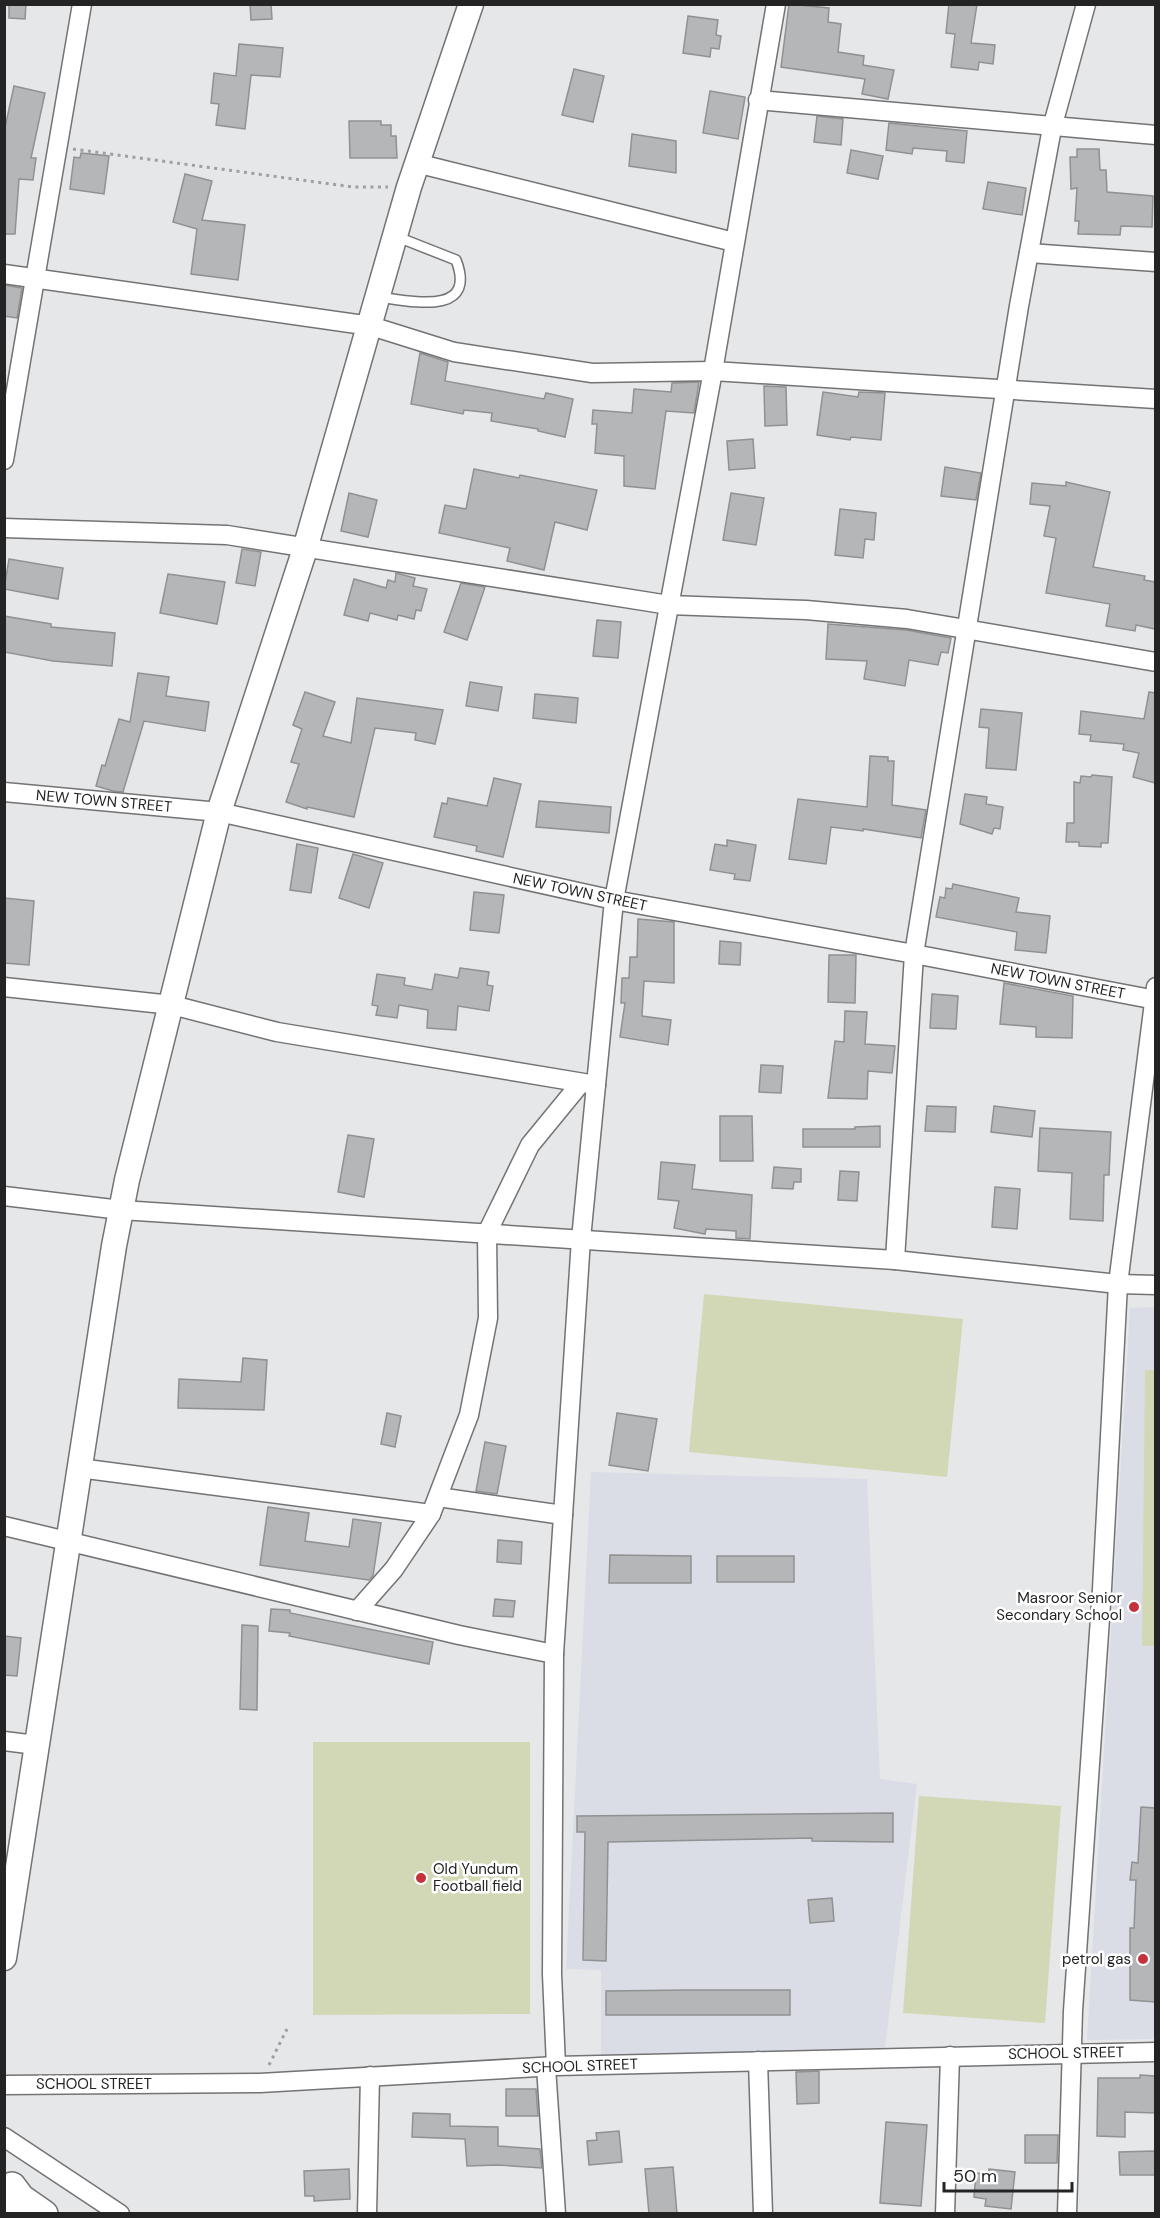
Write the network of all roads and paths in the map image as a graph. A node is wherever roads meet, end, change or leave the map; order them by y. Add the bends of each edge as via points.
1 (82, 4) edge
2 (776, 4) edge
3 (1086, 4) edge
4 (468, 5) edge
5 (758, 100) junction
6 (1052, 128) junction
7 (1155, 135) edge
8 (57, 146) junction
9 (416, 164) junction
10 (409, 187) junction
11 (395, 236) junction
12 (734, 242) junction
13 (1029, 253) junction
14 (1155, 262) edge
15 (4, 274) edge
16 (38, 277) junction
17 (378, 297) junction
18 (371, 326) junction
19 (713, 371) junction
20 (1004, 389) junction
21 (1155, 399) edge
22 (4, 460) edge
23 (4, 528) edge
24 (305, 549) junction
25 (669, 605) junction
26 (967, 627) junction
27 (1155, 663) edge
28 (4, 792) edge
29 (219, 812) junction
30 (614, 900) junction
31 (914, 954) junction
32 (4, 987) edge
33 (1155, 996) edge
34 (171, 1005) junction
35 (588, 1084) junction
36 (4, 1196) edge
37 (121, 1210) junction
38 (487, 1233) junction
39 (581, 1239) junction
40 (895, 1260) junction
41 (1118, 1284) junction
42 (1155, 1286) edge
43 (79, 1468) junction
44 (434, 1505) junction
45 (563, 1515) junction
46 (4, 1526) edge
47 (67, 1543) junction
48 (357, 1611) junction
49 (554, 1654) junction
50 (4, 1741) edge
51 (36, 1745) junction
52 (8, 1914) edge
53 (4, 1958) edge
54 (287, 2029) dead end
55 (1155, 2052) edge
56 (1073, 2053) junction
57 (950, 2056) junction
58 (758, 2061) junction
59 (551, 2066) junction
60 (370, 2076) junction
61 (260, 2083) junction
62 (4, 2085) edge
63 (4, 2137) edge
64 (8, 2179) edge
65 (13, 2214) edge
66 (44, 2214) edge
67 (120, 2214) edge
68 (366, 2214) edge
69 (556, 2214) edge
70 (763, 2214) edge
71 (945, 2214) edge
72 (1067, 2214) edge

1 - 8 street
2 - 5 street
3 - 6 street
4 - 9 street
5 - 6 street
5 - 12 street
6 - 7 street
6 - 13 street
8 - 10 path via 353,187
8 - 16 street
9 - 10 street
9 - 12 street
10 - 11 street
11 - 17 street
11 - 17 lane via 456,260 460,284 454,295 428,304
12 - 19 street
13 - 14 street
13 - 20 street
15 - 16 street
16 - 18 street
16 - 22 street
17 - 18 street
18 - 19 street via 454,352 592,373
18 - 24 street
19 - 20 street
19 - 25 street
20 - 21 street
20 - 26 street
23 - 24 street via 227,535
24 - 25 street
24 - 29 street
25 - 26 street via 806,610
25 - 30 street
26 - 27 street
26 - 31 street
28 - 29 street, NEW TOWN STREET
29 - 30 street, NEW TOWN STREET
29 - 34 street
30 - 31 street, NEW TOWN STREET
30 - 35 street
31 - 33 street, NEW TOWN STREET
31 - 40 street
32 - 34 street
33 - 41 street
34 - 35 street via 277,1032
34 - 37 street
35 - 38 street via 530,1145
35 - 39 street
36 - 37 street
37 - 38 street
37 - 43 street
38 - 39 street
38 - 44 street via 488,1318 469,1415
39 - 40 street
39 - 45 street
40 - 41 street
41 - 42 street
41 - 56 street
43 - 44 street
43 - 47 street
44 - 45 street
44 - 48 street via 394,1569
45 - 49 street
46 - 47 street
47 - 48 street
47 - 51 street
48 - 49 street
49 - 59 street
50 - 51 street
51 - 52 street
52 - 53 street
54 - 61 path
55 - 56 street, SCHOOL STREET
56 - 57 street, SCHOOL STREET
56 - 72 street
57 - 58 street, SCHOOL STREET
57 - 71 street
58 - 59 street, SCHOOL STREET
58 - 70 street
59 - 60 street, SCHOOL STREET
59 - 69 street
60 - 61 street, SCHOOL STREET
60 - 68 street
61 - 62 street, SCHOOL STREET
63 - 67 street
64 - 65 street
64 - 66 main road via 21,2198

